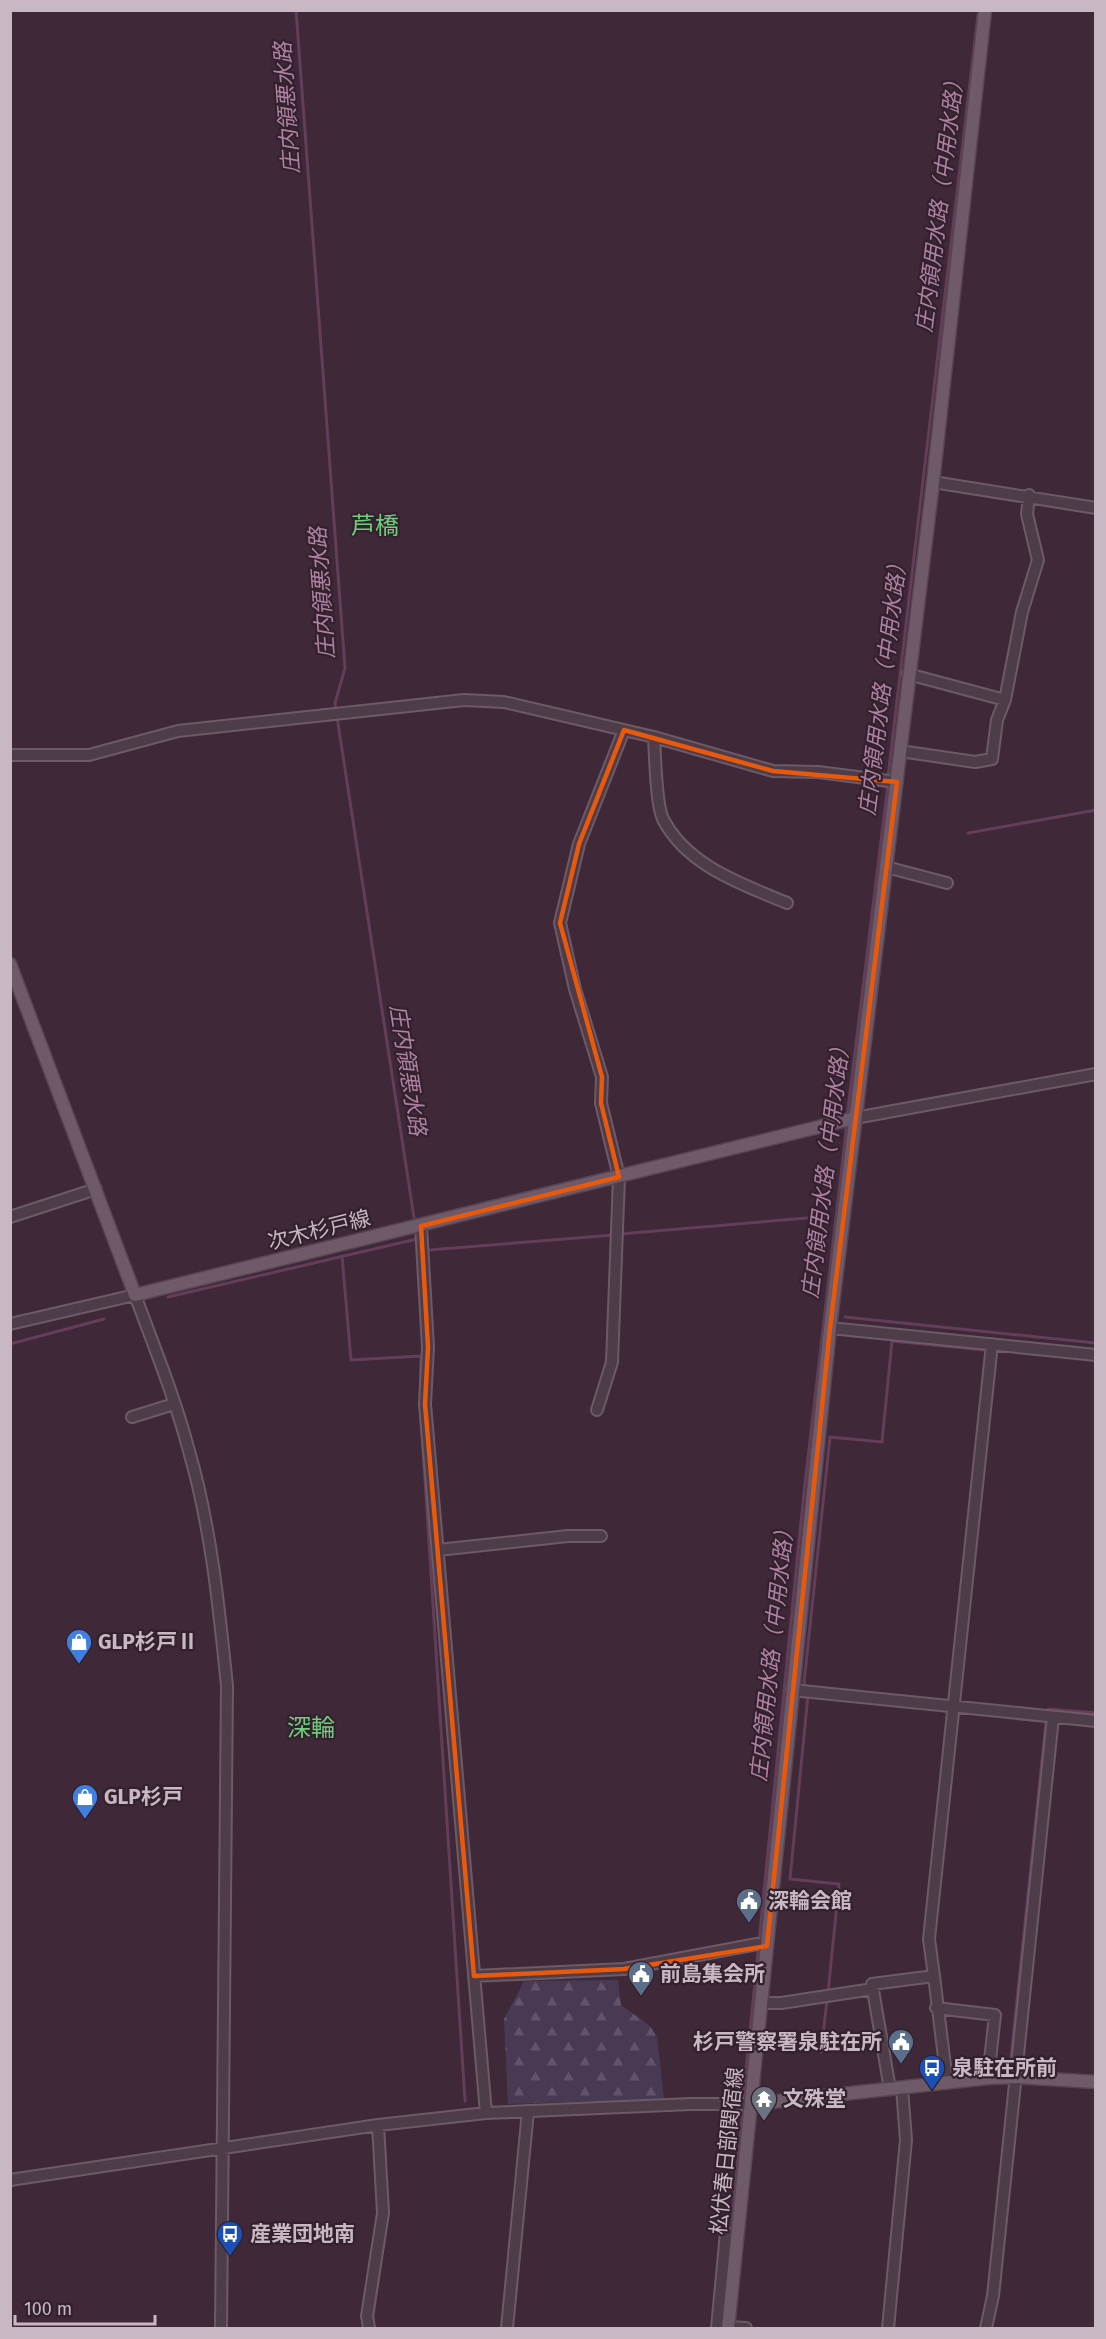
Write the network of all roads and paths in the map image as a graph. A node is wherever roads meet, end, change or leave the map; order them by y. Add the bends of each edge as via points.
1 (985, 10) edge
2 (933, 482) junction
3 (1029, 495) junction
4 (1095, 508) edge
5 (908, 674) junction
6 (1005, 700) junction
7 (624, 730) junction
8 (654, 737) junction
9 (900, 751) junction
10 (10, 755) edge
11 (897, 782) junction
12 (886, 867) junction
13 (947, 883) dead end
14 (786, 903) dead end
15 (10, 964) edge
16 (1095, 1074) edge
17 (855, 1118) junction
18 (619, 1177) junction
19 (96, 1189) junction
20 (10, 1217) edge
21 (421, 1226) junction
22 (135, 1295) junction
23 (10, 1324) edge
24 (830, 1328) junction
25 (992, 1344) junction
26 (1095, 1356) edge
27 (174, 1404) junction
28 (597, 1410) dead end
29 (132, 1417) dead end
30 (601, 1536) dead end
31 (438, 1550) junction
32 (792, 1690) junction
33 (953, 1707) junction
34 (1053, 1717) junction
35 (1095, 1721) edge
36 (767, 1946) junction
37 (474, 1976) junction
38 (934, 1976) junction
39 (873, 1989) junction
40 (761, 2003) junction
41 (936, 2008) junction
42 (1016, 2077) junction
43 (988, 2078) junction
44 (947, 2082) junction
45 (1095, 2082) edge
46 (896, 2088) junction
47 (752, 2104) junction
48 (528, 2111) junction
49 (486, 2112) junction
50 (378, 2125) junction
51 (224, 2148) junction
52 (10, 2180) edge
53 (726, 2233) dead end
54 (725, 2311) junction
55 (221, 2328) edge
56 (369, 2328) edge
57 (507, 2328) edge
58 (725, 2328) edge
59 (746, 2328) edge
60 (888, 2328) edge
61 (986, 2328) edge

1 - 2 main road, 松伏春日部関宿線
2 - 3 street
2 - 5 main road, 松伏春日部関宿線
3 - 4 street
3 - 6 street via 1027,514 1038,560 1022,612
5 - 6 street
5 - 9 main road, 松伏春日部関宿線
6 - 9 street via 997,720 992,759 975,762
7 - 8 street
7 - 10 street via 504,702 464,700 178,730 89,755
7 - 18 street via 579,843 560,923 574,989 602,1077 601,1103
8 - 11 street via 773,771 819,772
8 - 14 street via 662,818 687,851 699,862
9 - 11 main road, 松伏春日部関宿線
11 - 12 main road, 松伏春日部関宿線
12 - 13 street
12 - 17 main road, 松伏春日部関宿線
15 - 19 main road
16 - 17 street
17 - 18 main road, 次木杉戸線
17 - 24 main road, 松伏春日部関宿線
18 - 21 main road, 次木杉戸線
18 - 28 street via 612,1362
19 - 20 street
19 - 22 main road
21 - 22 main road, 次木杉戸線
21 - 31 street via 428,1347 425,1404
22 - 23 street
22 - 27 street
24 - 25 street
24 - 32 main road, 松伏春日部関宿線
25 - 26 street
25 - 33 street
27 - 29 street
27 - 51 street via 207,1528 227,1686
30 - 31 street
31 - 37 street
32 - 33 street
32 - 36 main road, 松伏春日部関宿線
33 - 34 street
33 - 38 street via 929,1939
34 - 35 street
34 - 42 street
36 - 37 street via 757,1944 624,1969
36 - 40 main road, 松伏春日部関宿線
37 - 49 street
38 - 39 street via 872,1984
38 - 41 street
39 - 40 street
39 - 46 street
40 - 47 main road, 松伏春日部関宿線
41 - 43 street via 995,2015
41 - 44 street
42 - 43 main road
42 - 45 main road
42 - 61 street via 993,2296
43 - 44 main road
44 - 46 main road
46 - 47 main road
46 - 60 street via 906,2140
47 - 48 street
47 - 54 main road, 松伏春日部関宿線
48 - 49 street
48 - 57 street
49 - 50 street
50 - 51 street
50 - 56 street via 383,2213 367,2316
51 - 52 street
51 - 55 street
53 - 54 street
54 - 58 main road, 松伏春日部関宿線
58 - 59 street

